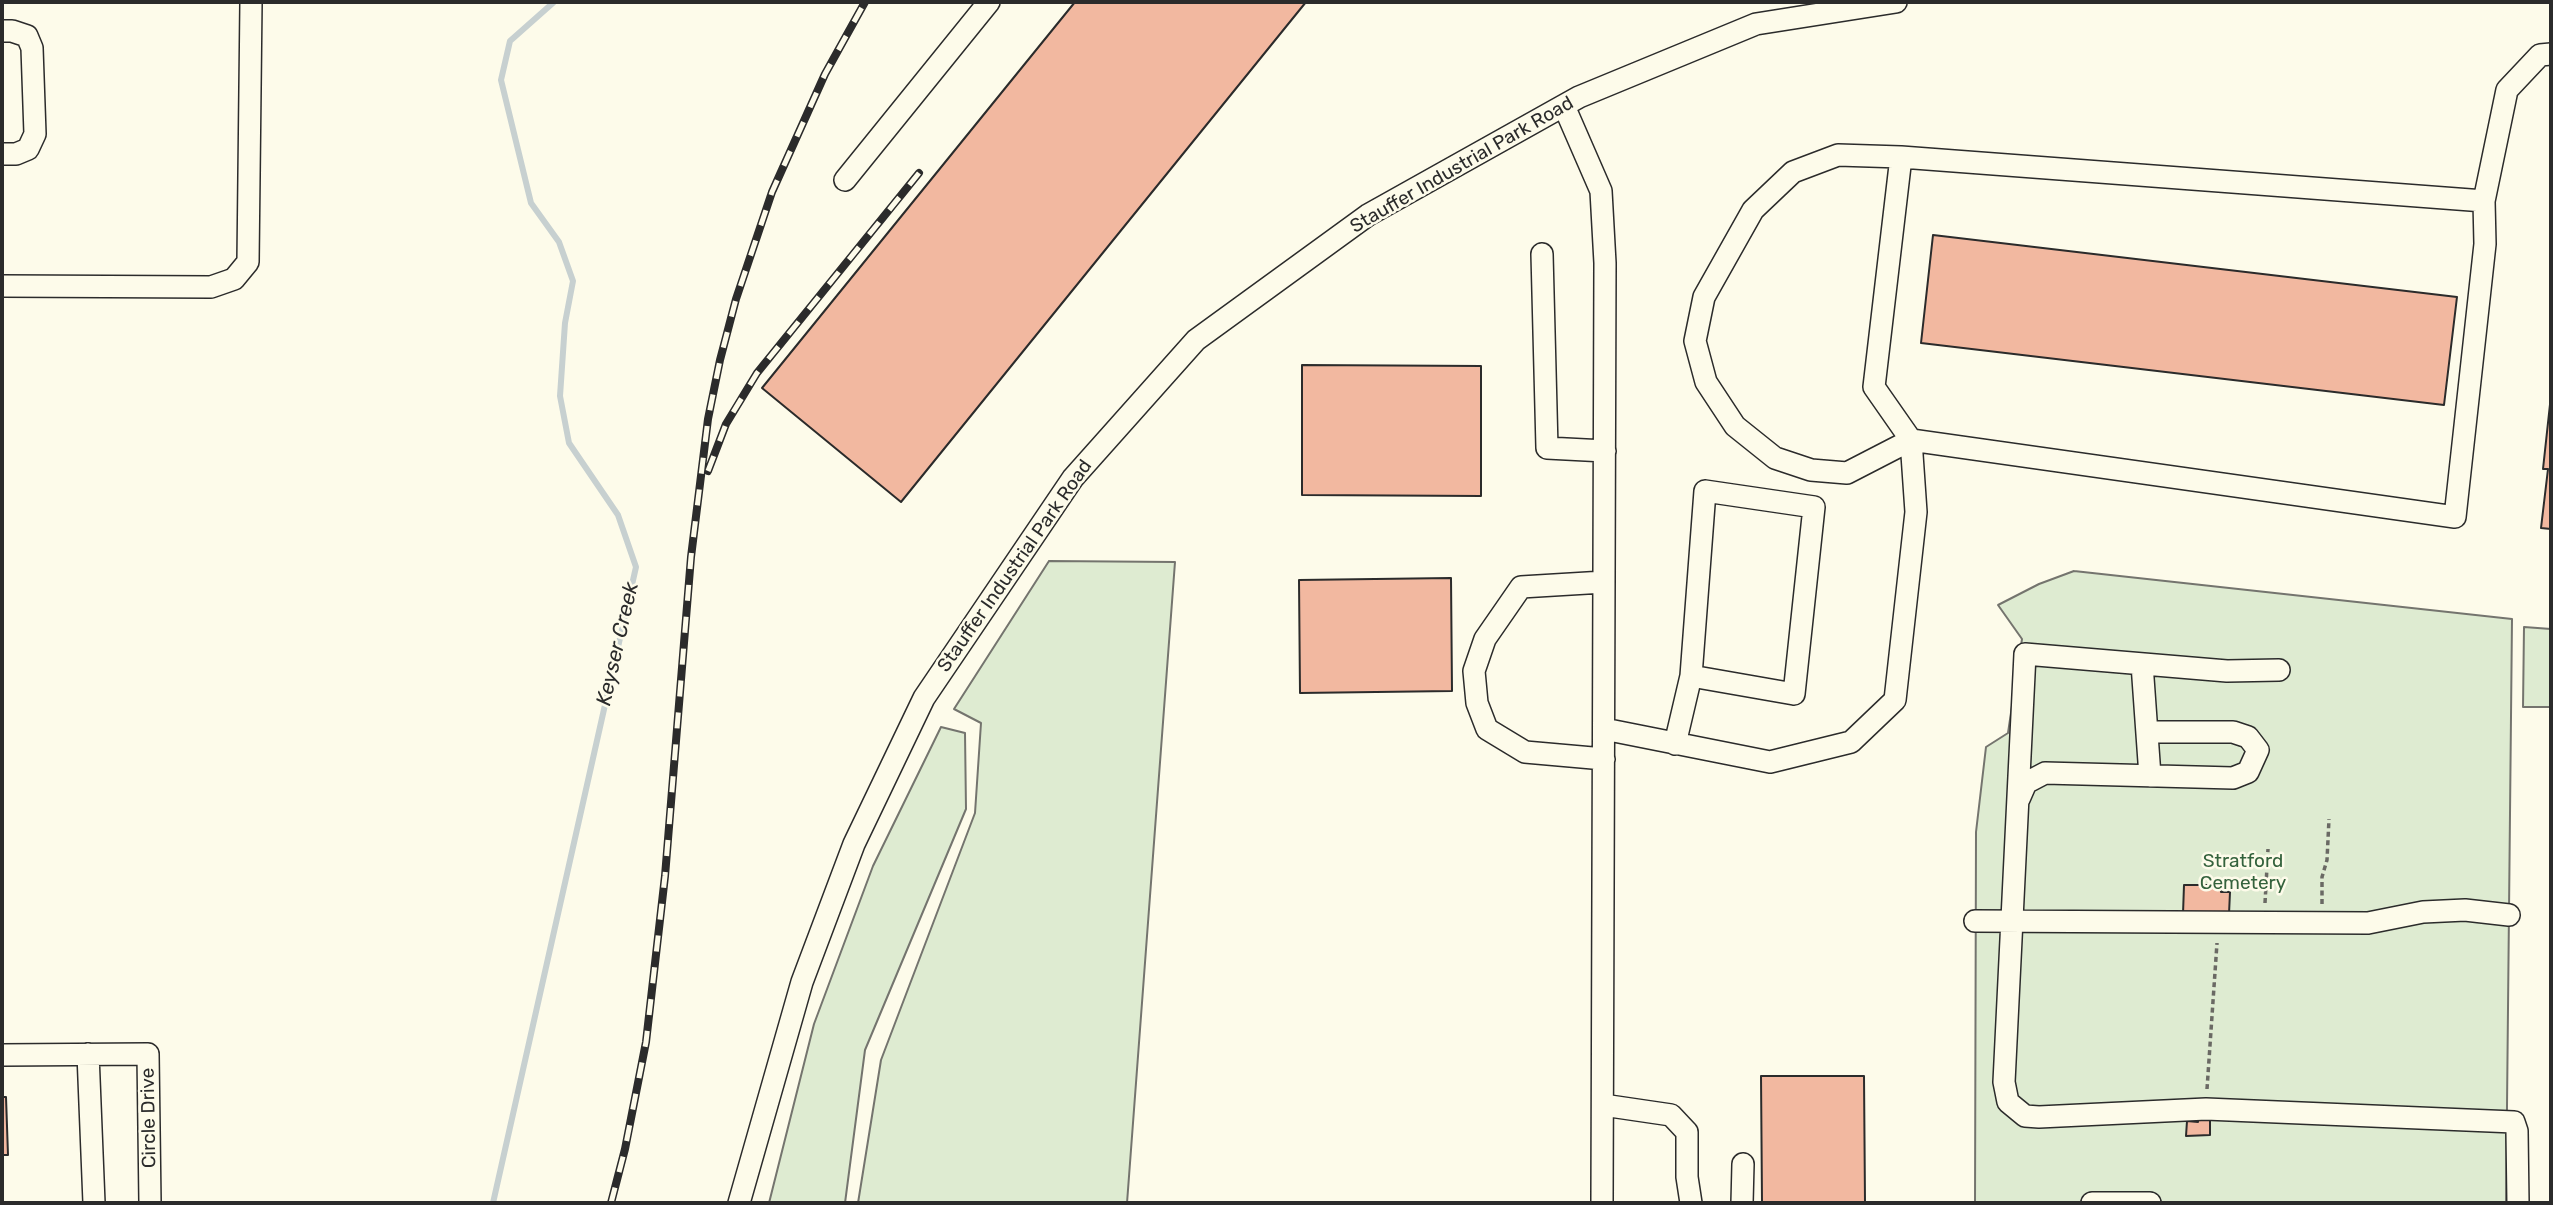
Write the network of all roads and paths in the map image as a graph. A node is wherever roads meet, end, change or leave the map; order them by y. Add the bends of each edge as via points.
1 (251, 2) edge
2 (989, 2) edge
3 (1896, 2) edge
4 (1807, 9) edge
5 (2, 31) edge
6 (2551, 54) edge
7 (1564, 106) junction
8 (2, 154) edge
9 (1901, 157) junction
10 (845, 180) dead end
11 (2484, 201) junction
12 (1542, 254) dead end
13 (2, 286) edge
14 (1911, 440) junction
15 (1605, 451) junction
16 (1604, 582) junction
17 (2142, 664) junction
18 (2278, 670) dead end
19 (1691, 676) junction
20 (1604, 729) junction
21 (2147, 732) junction
22 (1675, 744) junction
23 (1604, 759) junction
24 (2150, 776) junction
25 (2019, 799) junction
26 (2329, 819) dead end
27 (2268, 849) dead end
28 (2509, 915) dead end
29 (1975, 921) dead end
30 (2012, 923) junction
31 (2218, 923) junction
32 (2263, 923) junction
33 (2323, 923) junction
34 (88, 1054) junction
35 (2, 1055) edge
36 (1603, 1105) junction
37 (2206, 1110) junction
38 (1743, 1164) dead end
39 (94, 1203) edge
40 (150, 1203) edge
41 (739, 1203) edge
42 (1602, 1203) edge
43 (1691, 1203) edge
44 (1742, 1203) edge
45 (2091, 1203) edge
46 (2150, 1203) edge
47 (2518, 1203) edge

1 - 13 street via 248,262 234,279 211,287
2 - 10 street
3 - 4 street, Stauffer Industrial Park Road
4 - 7 street, Stauffer Industrial Park Road via 1756,23
5 - 8 street via 27,36 32,48 35,134 28,149
6 - 11 street via 2540,55 2507,90
7 - 15 street via 1601,191
7 - 41 street, Stauffer Industrial Park Road via 1368,215 1196,340 1073,478 924,698 854,844 802,982
9 - 11 street
9 - 14 street via 1874,387
9 - 14 street via 1838,155 1793,172 1753,210 1704,297 1695,341 1706,383 1735,426 1775,458 1811,470 1847,472
11 - 14 street via 2486,244 2455,517
12 - 15 street via 1547,448
14 - 22 street via 1916,512 1895,701 1852,742 1770,762
15 - 16 street
16 - 20 street
16 - 23 street via 1521,587 1485,639 1474,671 1477,703 1487,729 1525,752
17 - 18 street
17 - 21 street
17 - 25 street via 2025,654
19 - 19 street via 1705,491 1814,507 1794,694
19 - 22 street
20 - 22 street
20 - 23 street
21 - 24 street
21 - 24 street via 2233,732 2248,737 2258,750 2248,772 2233,778
23 - 36 street
24 - 25 street via 2045,773 2026,783
25 - 30 street
26 - 33 path via 2322,877
27 - 32 path
28 - 33 street via 2465,910 2423,912 2368,923
29 - 30 street
30 - 31 street
30 - 37 street via 2004,1082 2008,1102 2025,1116 2039,1117
31 - 32 street
31 - 37 path
32 - 33 street
34 - 35 street, Circle Drive
34 - 39 street
34 - 40 street, Circle Drive via 148,1054
36 - 42 street
36 - 43 street via 1671,1115 1687,1132
37 - 47 street via 2514,1122
38 - 44 street
45 - 46 street

